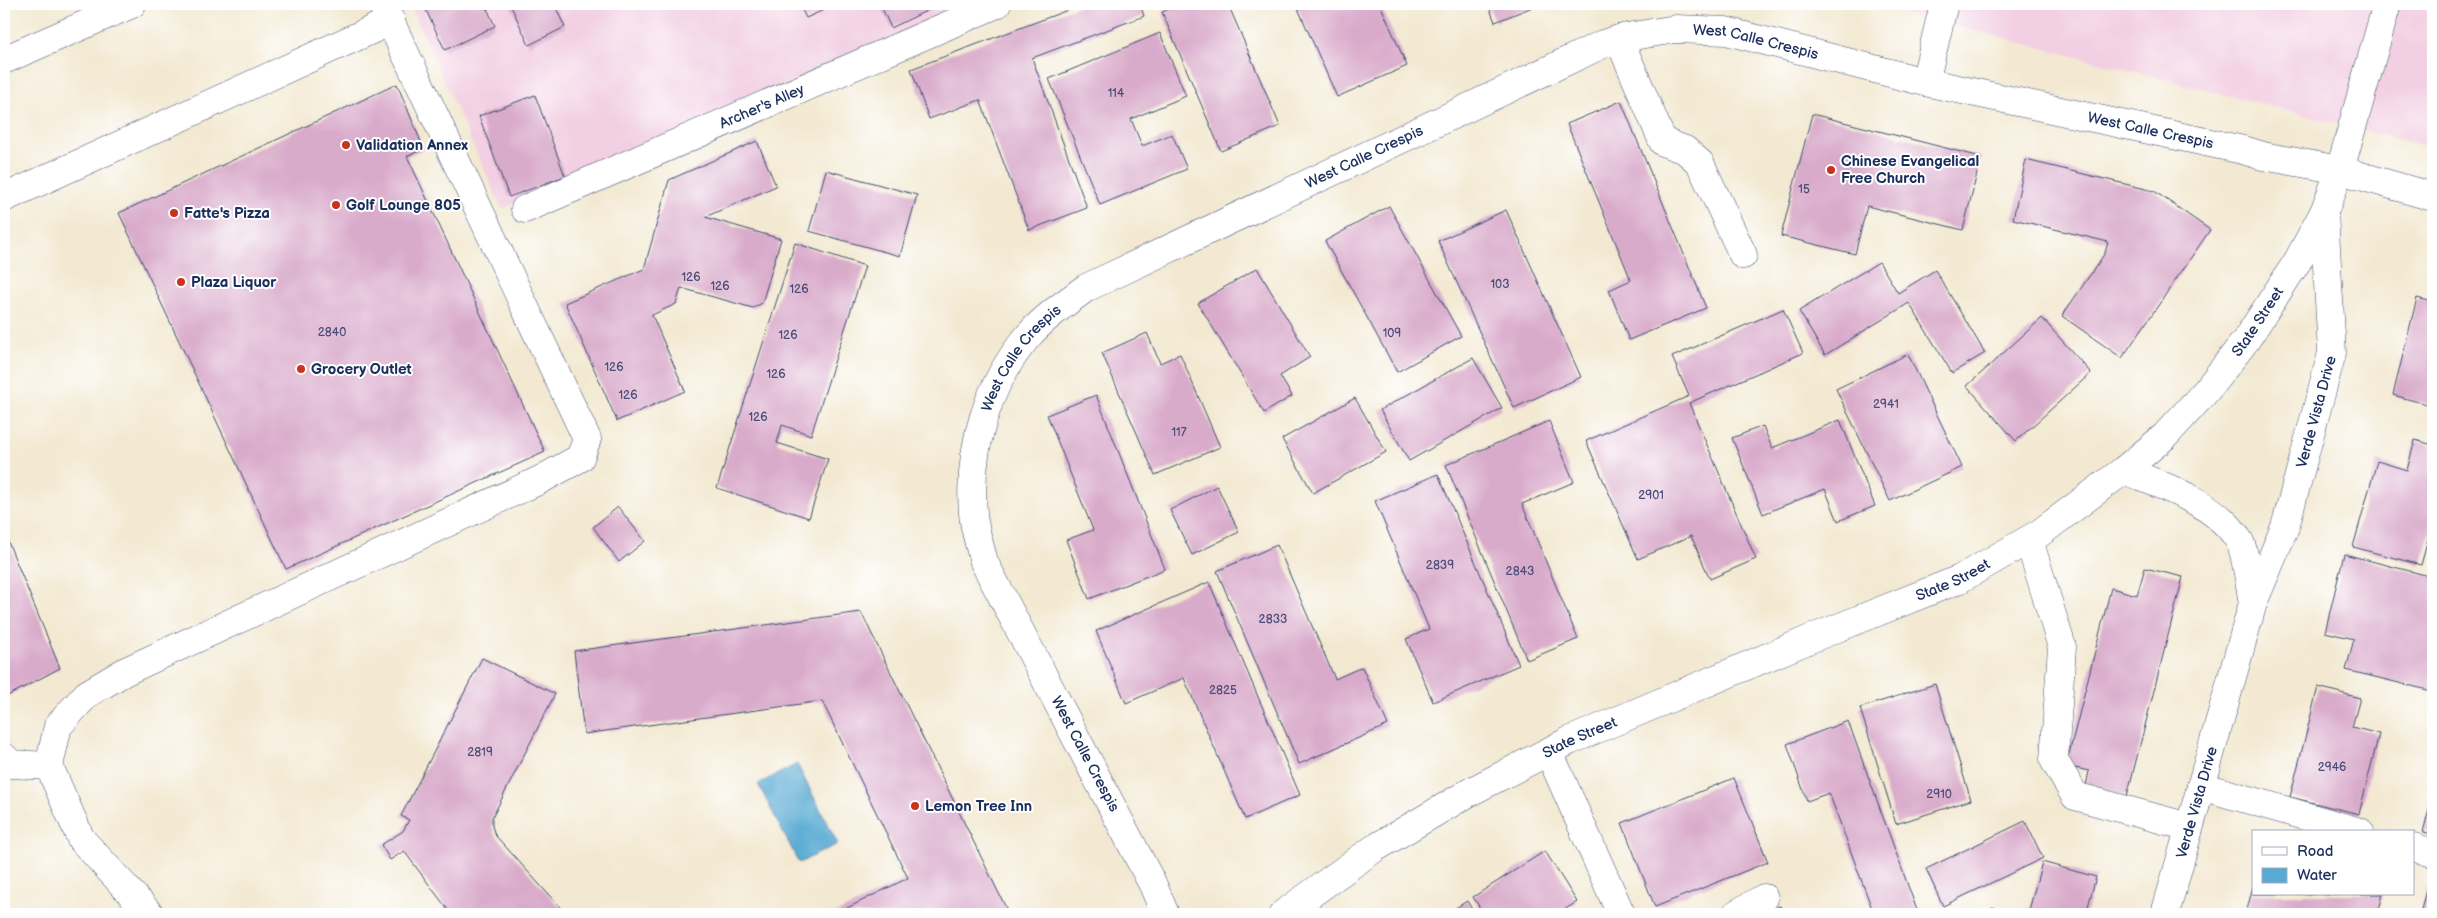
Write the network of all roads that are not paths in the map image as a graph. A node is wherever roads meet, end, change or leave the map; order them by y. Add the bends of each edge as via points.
1 (132, 4) edge
2 (998, 4) edge
3 (1944, 4) edge
4 (2387, 4) edge
5 (387, 12) edge
6 (1619, 39) junction
7 (4, 60) edge
8 (1924, 82) junction
9 (2340, 170) junction
10 (2433, 197) edge
11 (4, 198) edge
12 (525, 209) dead end
13 (2324, 212) junction
14 (1743, 255) dead end
15 (2124, 470) junction
16 (2029, 540) junction
17 (2253, 603) junction
18 (1549, 752) junction
19 (4, 757) edge
20 (49, 766) junction
21 (2201, 786) junction
22 (2189, 827) junction
23 (2353, 830) edge
24 (2414, 847) edge
25 (2433, 853) edge
26 (1764, 898) dead end
27 (150, 914) edge
28 (1165, 914) edge
29 (1283, 914) edge
30 (1621, 914) edge
31 (1736, 914) edge
32 (2164, 914) edge

1 - 7 street
2 - 12 street, Archer's Alley
3 - 8 street
4 - 9 street, State Street
5 - 11 street
5 - 20 street via 587,439 585,447 580,458 540,480 126,671 87,694 58,726
6 - 8 street, West Calle Crespis via 1676,29 1726,31
6 - 14 street via 1663,142 1685,150 1700,163
6 - 28 street, West Calle Crespis via 1086,288 1030,334 1002,374 982,418 973,466 973,514 984,562
8 - 9 street, West Calle Crespis
9 - 10 street, West Calle Crespis
9 - 13 street, State Street
13 - 15 street, State Street via 2297,262 2246,340 2165,436
13 - 17 street, Verde Vista Drive via 2332,353 2285,527
15 - 16 street, State Street
15 - 17 street, Verde Vista Drive via 2198,504 2222,520 2240,544
16 - 18 street, State Street via 1960,579 1815,637
16 - 22 street via 2062,647 2054,760 2075,796
17 - 21 street, Verde Vista Drive
18 - 29 street, State Street via 1470,792 1375,848
18 - 30 street
19 - 20 street via 11,764
20 - 27 street via 80,839
21 - 22 street, Verde Vista Drive
21 - 23 street
22 - 32 street, Verde Vista Drive
24 - 25 street
26 - 31 street

